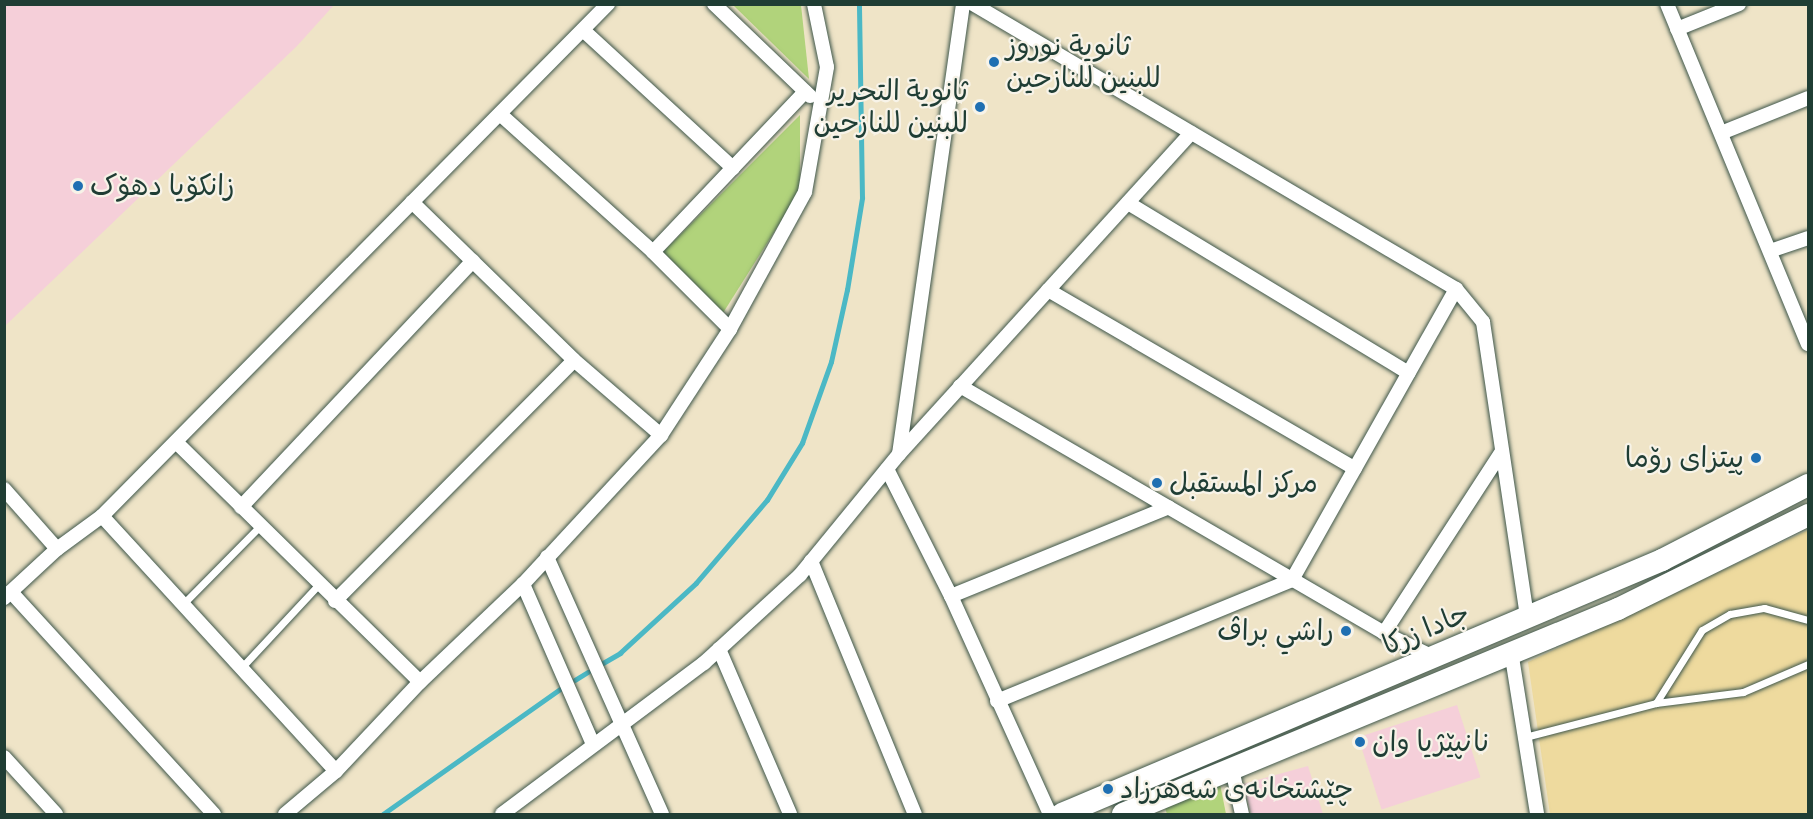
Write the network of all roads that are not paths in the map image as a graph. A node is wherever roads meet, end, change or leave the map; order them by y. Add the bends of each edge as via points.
1 (608, 4) edge
2 (714, 4) edge
3 (814, 4) edge
4 (963, 4) edge
5 (973, 4) edge
6 (1667, 4) edge
7 (1739, 4) edge
8 (1677, 29) junction
9 (583, 30) junction
10 (806, 92) junction
11 (1809, 98) edge
12 (820, 106) junction
13 (500, 114) junction
14 (1191, 133) junction
15 (1720, 133) junction
16 (733, 168) junction
17 (412, 202) junction
18 (1128, 202) junction
19 (1809, 238) edge
20 (1770, 251) junction
21 (653, 252) junction
22 (473, 261) junction
23 (1456, 289) junction
24 (1048, 290) junction
25 (730, 329) junction
26 (1809, 344) edge
27 (574, 360) junction
28 (1409, 373) junction
29 (960, 386) junction
30 (662, 435) junction
31 (176, 442) junction
32 (1501, 453) junction
33 (899, 454) junction
34 (887, 469) junction
35 (1355, 469) junction
36 (1809, 485) edge
37 (4, 489) edge
38 (241, 507) junction
39 (1169, 507) junction
40 (1809, 515) edge
41 (102, 516) junction
42 (260, 526) junction
43 (57, 549) junction
44 (547, 557) junction
45 (812, 561) junction
46 (1292, 580) junction
47 (319, 584) junction
48 (524, 584) junction
49 (8, 595) edge
50 (951, 596) junction
51 (335, 601) junction
52 (183, 604) junction
53 (1527, 618) junction
54 (1809, 620) edge
55 (1384, 633) junction
56 (719, 649) junction
57 (1511, 651) junction
58 (1435, 658) junction
59 (1809, 664) edge
60 (241, 668) junction
61 (420, 682) junction
62 (997, 701) junction
63 (1656, 703) junction
64 (621, 723) junction
65 (1524, 737) junction
66 (593, 744) junction
67 (8, 766) edge
68 (1232, 769) junction
69 (336, 771) junction
70 (1150, 809) edge
71 (56, 814) edge
72 (214, 814) edge
73 (285, 814) edge
74 (502, 814) edge
75 (662, 814) edge
76 (790, 814) edge
77 (915, 814) edge
78 (1050, 814) edge
79 (1062, 814) edge
80 (1123, 814) edge
81 (1242, 814) edge
82 (1536, 814) edge

1 - 9 street
2 - 10 street
3 - 12 street via 827,67
4 - 33 street
5 - 14 street
6 - 8 street
7 - 8 street
8 - 15 street
9 - 13 street
9 - 16 street
10 - 12 street
10 - 16 street
11 - 15 street
12 - 25 street via 805,192
13 - 17 street
13 - 21 street
14 - 18 street
14 - 23 street
15 - 20 street
16 - 21 street
17 - 22 street
17 - 31 street
18 - 24 street
18 - 28 street
19 - 20 street
20 - 26 street
21 - 25 street
22 - 27 street
22 - 38 street
23 - 28 street
23 - 32 street via 1483,322
24 - 29 street
24 - 35 street
25 - 30 street
27 - 30 street
27 - 51 street
28 - 35 street
29 - 33 street
29 - 39 street
30 - 44 street
31 - 38 street
31 - 41 street
32 - 53 street
32 - 55 street
33 - 34 street
34 - 45 street
34 - 50 street
35 - 46 street
36 - 53 main road, جادا زرکا via 1662,560
37 - 43 street
38 - 42 street
39 - 46 street
39 - 50 street
40 - 57 main road, جادا زرکا via 1618,609
41 - 43 street
41 - 52 street
42 - 47 street
42 - 52 lane
43 - 49 street
44 - 48 street
44 - 64 street
45 - 56 street
45 - 77 street
46 - 55 street
46 - 62 street
47 - 51 street
47 - 60 lane
48 - 61 street
48 - 66 street
49 - 72 street
50 - 62 street
51 - 61 street
52 - 60 street
53 - 58 main road, جادا زرکا
54 - 63 lane via 1764,608 1730,614 1702,630
55 - 58 street
56 - 64 street
56 - 76 street
57 - 65 street
57 - 68 main road, جادا زرکا
58 - 79 main road, جادا زرکا
59 - 63 lane via 1743,692
60 - 69 street
61 - 69 street
62 - 78 street
63 - 65 lane
64 - 66 street
64 - 75 street
65 - 82 street
66 - 74 street
67 - 71 street
68 - 70 main road, جادا زرکا
68 - 81 street
69 - 73 street
70 - 80 main road, جادا زرکا

